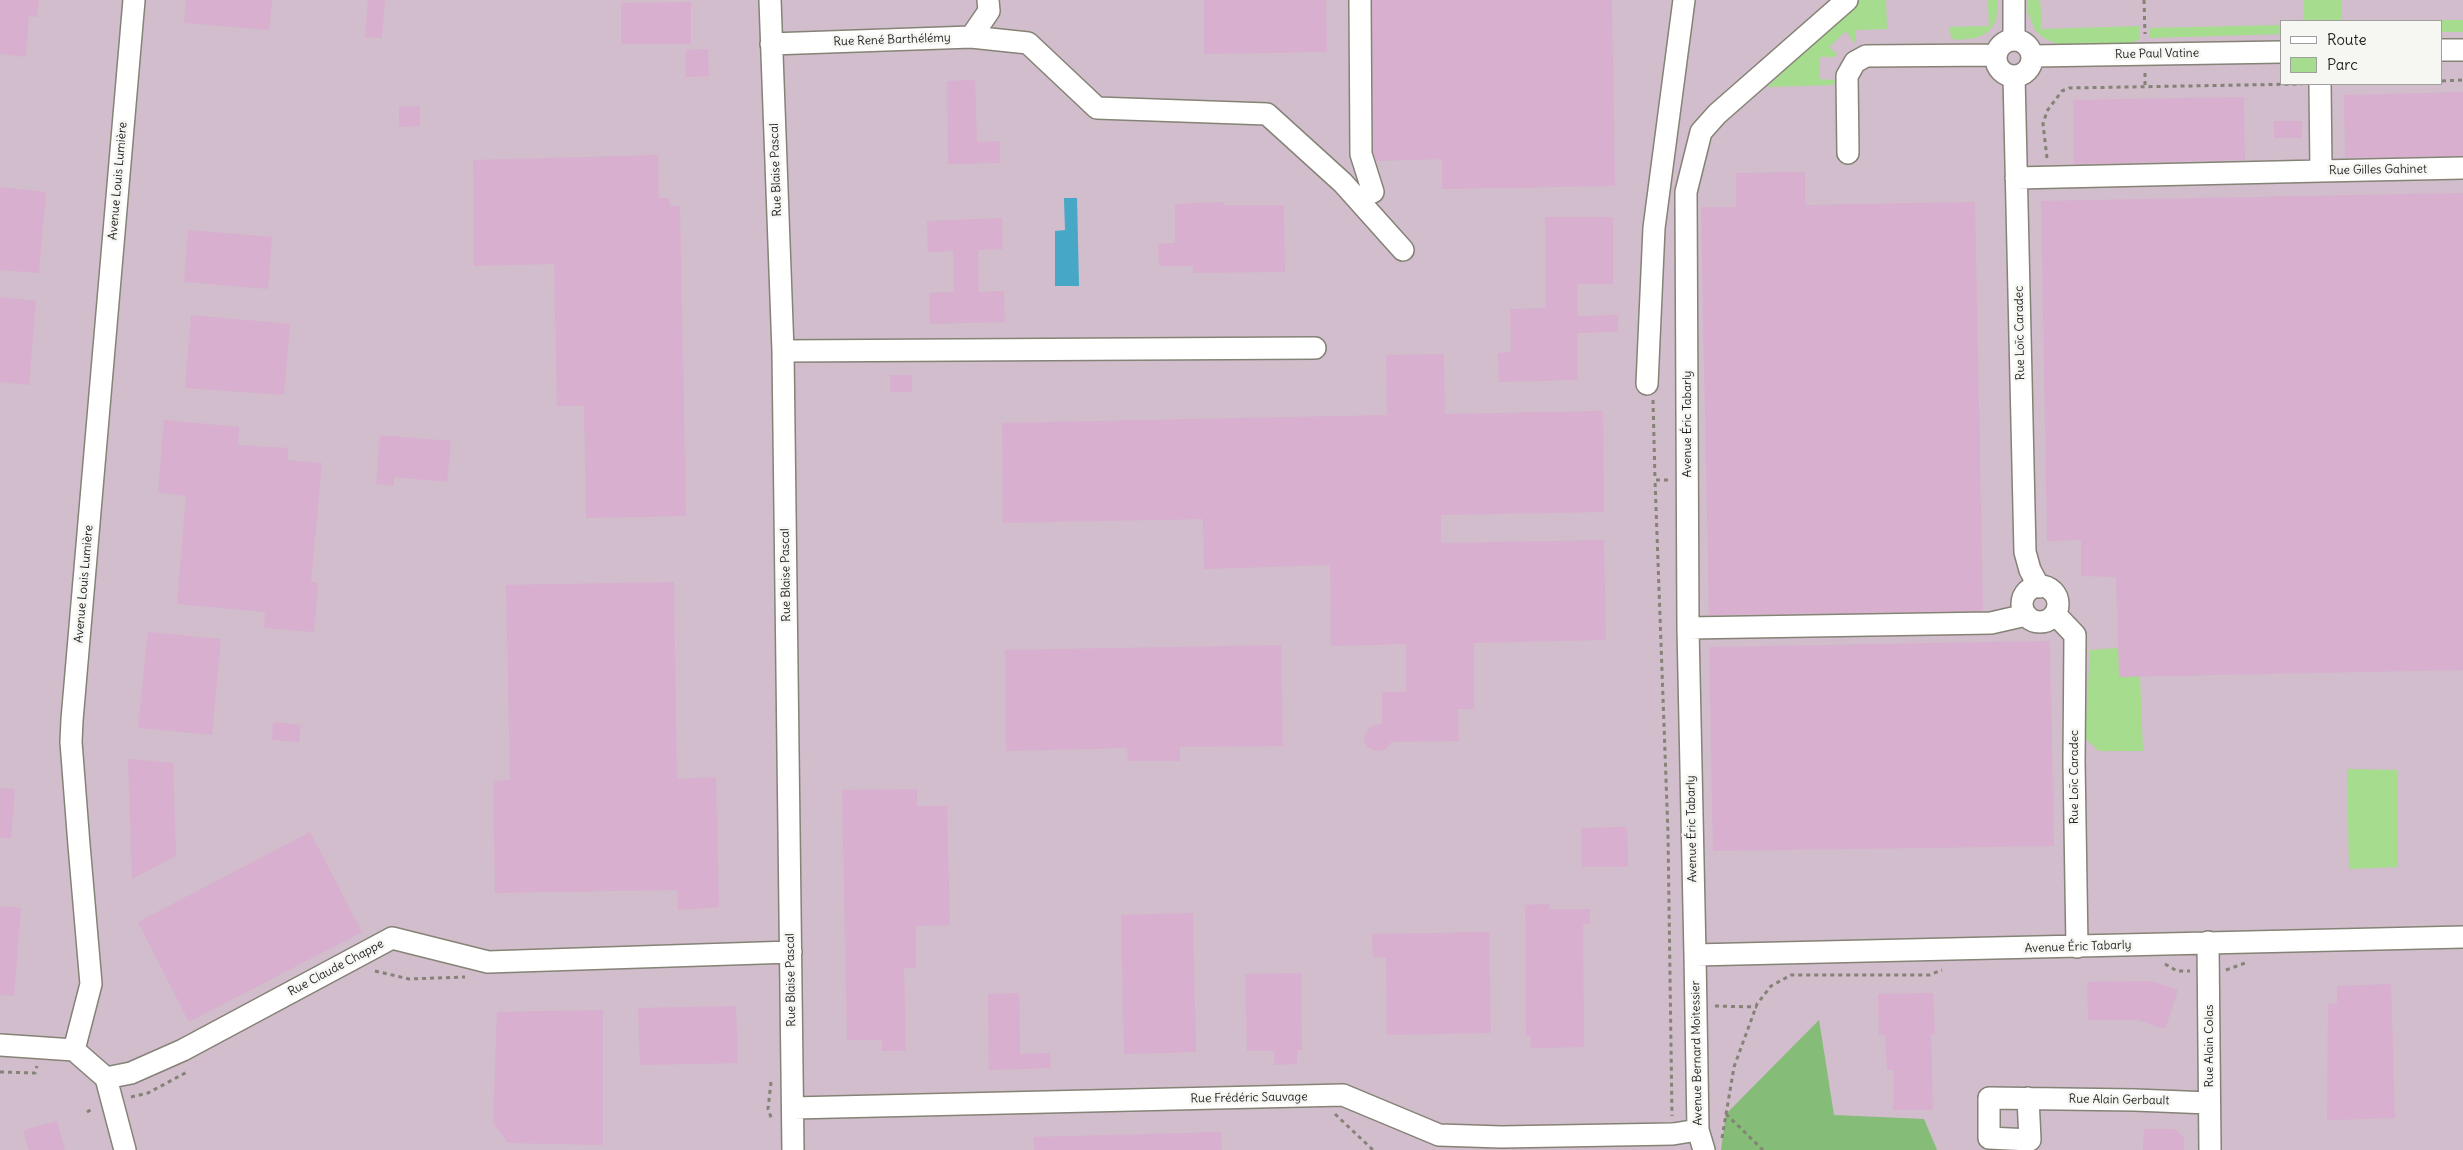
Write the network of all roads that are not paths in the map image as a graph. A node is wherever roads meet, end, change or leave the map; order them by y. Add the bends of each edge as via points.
1 (134, 0) edge
2 (770, 0) edge
3 (988, 0) edge
4 (1360, 0) edge
5 (1684, 0) edge
6 (1847, 0) edge
7 (2014, 0) edge
8 (971, 37) junction
9 (2014, 39) junction
10 (771, 44) junction
11 (2443, 50) edge
12 (2463, 50) edge
13 (2280, 52) edge
14 (1996, 55) junction
15 (2033, 56) junction
16 (2014, 76) junction
17 (2320, 85) edge
18 (1848, 153) dead end
19 (2463, 168) edge
20 (2321, 171) junction
21 (2016, 178) junction
22 (1373, 192) dead end
23 (1403, 250) dead end
24 (1316, 348) dead end
25 (783, 352) junction
26 (1650, 389) road end
27 (2039, 586) junction
28 (2055, 614) junction
29 (2026, 615) junction
30 (1688, 628) junction
31 (2463, 936) edge
32 (2208, 942) junction
33 (2077, 947) junction
34 (791, 952) junction
35 (1695, 955) junction
36 (0, 1045) edge
37 (74, 1050) junction
38 (106, 1078) junction
39 (2028, 1098) dead end
40 (2209, 1103) junction
41 (793, 1118) junction
42 (1708, 1141) edge
43 (125, 1150) edge
44 (793, 1150) edge
45 (2210, 1150) edge

1 - 37 street, Avenue Louis Lumière via 72,735 91,984
2 - 10 street, Rue Blaise Pascal
3 - 8 street via 989,10
4 - 22 street via 1361,154
5 - 26 street via 1654,228
6 - 30 street, Avenue Éric Tabarly via 1717,114 1701,132 1686,192
7 - 9 street
8 - 10 street, Rue René Barthélémy
8 - 23 street, Rue René Barthélémy via 1028,42 1097,108 1267,114 1343,183
9 - 14 street via 2004,42
9 - 15 street via 2024,42
10 - 25 street, Rue Blaise Pascal
11 - 12 street
13 - 15 street, Rue Paul Vatine
14 - 16 street via 1998,67 2007,75
14 - 18 street via 1866,56 1855,62 1847,76
15 - 16 street via 2030,68 2020,76
16 - 21 street, Rue Loïc Caradec
17 - 20 street, Rue Gilles Gahinet
19 - 20 street, Rue Gilles Gahinet
20 - 21 street
21 - 27 street, Rue Loïc Caradec via 2025,552
24 - 25 street
25 - 34 street, Rue Blaise Pascal
27 - 28 street via 2050,589 2057,598
27 - 29 street via 2025,594 2022,605
28 - 29 street via 2041,622 2035,622
28 - 33 street, Rue Loïc Caradec via 2075,635
29 - 30 street via 1991,623
30 - 35 street, Avenue Éric Tabarly
31 - 32 street, Avenue Éric Tabarly
32 - 33 street, Avenue Éric Tabarly
32 - 40 street, Rue Alain Colas
33 - 35 street, Avenue Éric Tabarly
34 - 38 street, Rue Claude Chappe via 488,962 392,938 183,1050 131,1073
34 - 41 street, Rue Blaise Pascal
35 - 42 street, Avenue Bernard Moitessier
36 - 37 street
37 - 38 street
38 - 43 street
39 - 40 street, Rue Alain Gerbault
40 - 45 street, Rue Alain Colas
41 - 42 street, Rue Frédéric Sauvage via 1343,1095 1440,1134 1501,1137 1673,1134
41 - 44 street, Rue Blaise Pascal

